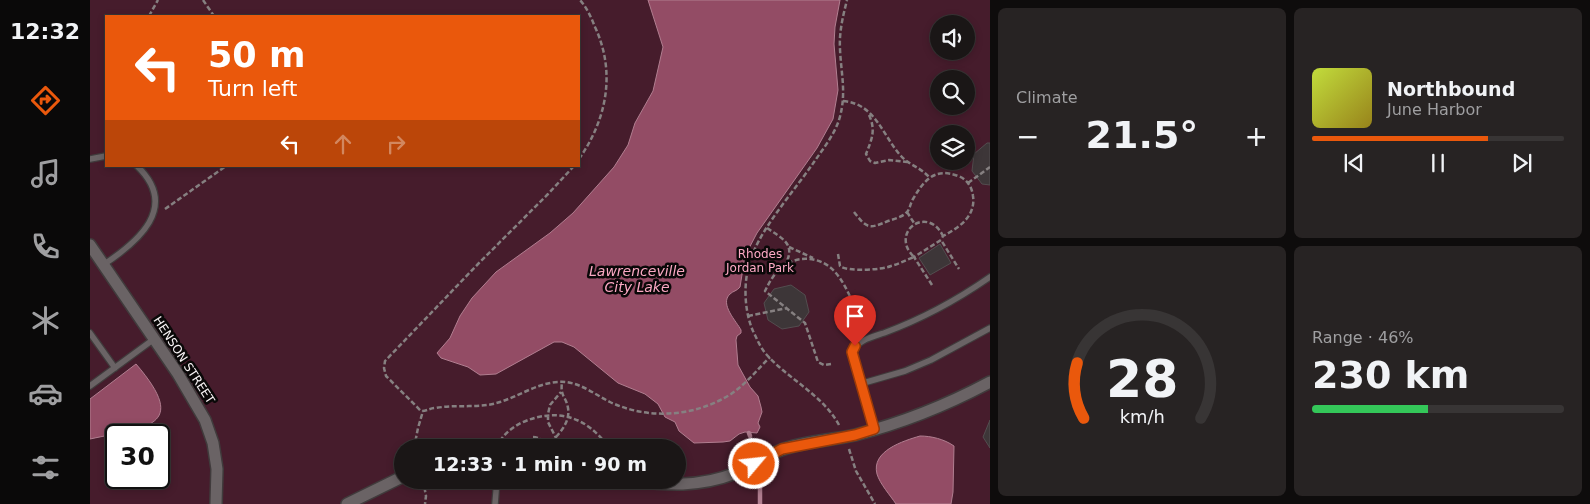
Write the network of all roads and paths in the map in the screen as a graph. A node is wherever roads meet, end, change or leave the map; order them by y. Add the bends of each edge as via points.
1 (158, 0) edge
2 (203, 0) edge
3 (580, 0) edge
4 (847, 0) edge
5 (150, 15) edge
6 (213, 15) edge
7 (843, 101) junction
8 (868, 113) junction
9 (105, 156) edge
10 (580, 158) edge
11 (90, 159) edge
12 (908, 162) junction
13 (138, 167) edge
14 (225, 167) edge
15 (573, 167) edge
16 (990, 167) edge
17 (929, 177) junction
18 (968, 183) junction
19 (164, 209) dead end
20 (854, 212) dead end
21 (907, 212) junction
22 (914, 224) junction
23 (767, 228) junction
24 (942, 236) junction
25 (941, 240) junction
26 (90, 245) edge
27 (789, 247) junction
28 (838, 254) dead end
29 (914, 257) junction
30 (814, 259) junction
31 (786, 264) junction
32 (103, 265) junction
33 (840, 266) junction
34 (959, 269) dead end
35 (834, 270) junction
36 (990, 277) edge
37 (932, 286) dead end
38 (787, 308) junction
39 (748, 316) junction
40 (859, 316) dead end
41 (990, 328) edge
42 (90, 333) edge
43 (154, 339) junction
44 (770, 357) junction
45 (830, 364) dead end
46 (115, 368) junction
47 (562, 382) junction
48 (990, 382) edge
49 (860, 384) junction
50 (90, 386) edge
51 (560, 392) junction
52 (423, 411) junction
53 (548, 414) junction
54 (567, 417) junction
55 (841, 428) dead end
56 (874, 429) junction
57 (533, 437) dead end
58 (556, 438) joint
59 (416, 439) edge
60 (502, 439) edge
61 (540, 439) edge
62 (602, 439) edge
63 (848, 445) dead end
64 (394, 481) edge
65 (686, 485) edge
66 (425, 489) edge
67 (496, 489) edge
68 (216, 504) edge
69 (347, 504) edge
70 (426, 504) edge
71 (495, 504) edge
72 (875, 504) edge

1 - 5 path
2 - 6 path
3 - 10 path via 602,42 607,71 604,104 598,124
4 - 7 path via 840,33
7 - 8 path via 852,102
7 - 23 path via 838,122 824,148
8 - 12 path
8 - 12 path via 873,125 872,141 866,154 870,161
9 - 11 lane
12 - 17 path
13 - 32 lane via 152,188 154,213 141,236
14 - 19 path
15 - 52 path via 388,357 385,372
16 - 18 path
17 - 18 path via 945,173 961,177
17 - 21 path
18 - 24 path via 974,198 970,214 960,226
20 - 21 path via 862,223 871,227
21 - 22 path
22 - 24 path via 931,222
22 - 29 path via 906,239
23 - 27 path
23 - 39 path via 753,252 749,267
24 - 25 path
25 - 29 path
25 - 34 path
26 - 32 street, HENSON STREET
27 - 30 path
27 - 31 path
28 - 33 path
29 - 33 path via 884,268 847,270
29 - 37 path
30 - 31 path
30 - 35 path
31 - 38 path via 765,291
32 - 43 street, HENSON STREET
33 - 35 path
35 - 40 path
36 - 49 lane via 946,306 855,346 852,352
38 - 39 path
38 - 45 path via 805,323 818,362
39 - 44 path via 759,343
41 - 49 lane via 931,360
42 - 46 lane
43 - 46 lane
43 - 68 street, HENSON STREET via 199,408 210,432 217,469
44 - 47 path via 738,388 712,404 680,412 643,413 623,408 584,388
44 - 55 path via 824,405
46 - 50 lane
47 - 51 path
47 - 52 path via 549,383 490,405
48 - 56 street via 923,414
49 - 56 lane
51 - 53 path via 550,405
51 - 54 path via 568,406
52 - 59 path
53 - 54 path
53 - 58 path via 548,422
53 - 60 path via 518,424
54 - 58 path
54 - 62 path via 588,426
56 - 65 street via 782,449 717,480
57 - 61 path
63 - 72 path via 856,471
64 - 69 street
66 - 70 path
67 - 71 lane

